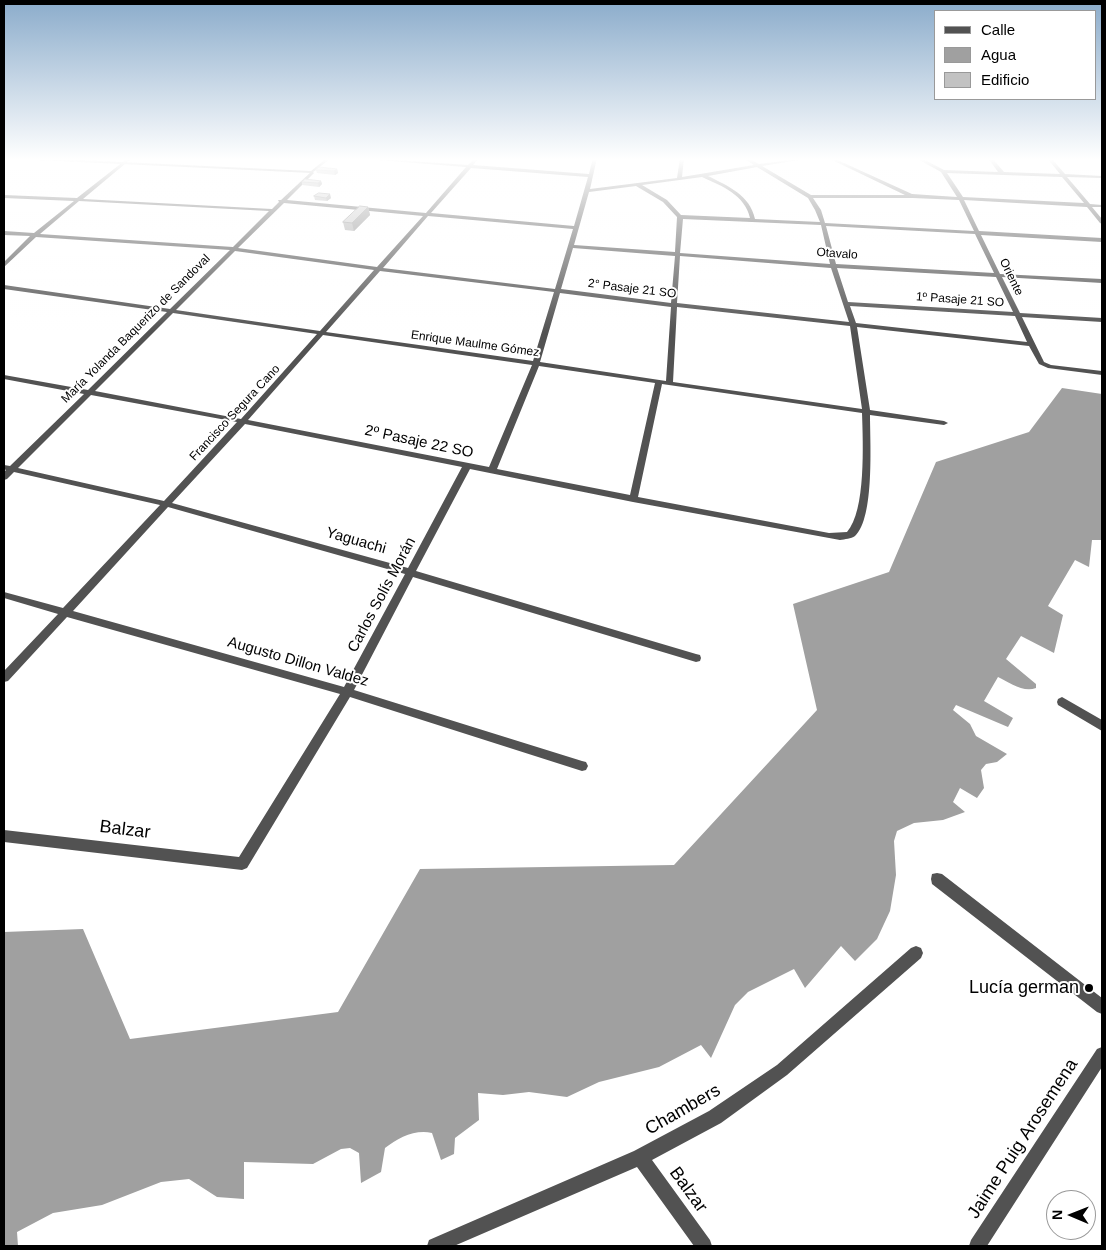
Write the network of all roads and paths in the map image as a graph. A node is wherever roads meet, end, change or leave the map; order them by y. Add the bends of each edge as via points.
1 (57, 216) edge
2 (265, 216) edge
3 (426, 216) edge
4 (442, 216) edge
5 (579, 216) edge
6 (753, 216) edge
7 (820, 216) edge
8 (969, 216) edge
9 (680, 217) joint
10 (753, 220) junction
11 (822, 224) junction
12 (576, 228) junction
13 (4, 233) edge
14 (977, 233) junction
15 (35, 234) junction
16 (1102, 240) edge
17 (571, 246) junction
18 (233, 249) junction
19 (679, 254) junction
20 (4, 265) edge
21 (833, 266) junction
22 (380, 269) junction
23 (997, 274) junction
24 (1102, 281) edge
25 (4, 287) edge
26 (558, 291) junction
27 (846, 304) junction
28 (674, 305) junction
29 (170, 311) junction
30 (1016, 315) junction
31 (1102, 320) edge
32 (853, 325) junction
33 (323, 333) junction
34 (1030, 344) junction
35 (536, 364) junction
36 (1102, 373) edge
37 (4, 377) edge
38 (658, 382) junction
39 (669, 383) junction
40 (90, 392) junction
41 (866, 412) junction
42 (244, 420) junction
43 (944, 423) dead end
44 (467, 466) junction
45 (8, 468) edge
46 (492, 471) junction
47 (4, 477) edge
48 (633, 500) junction
49 (166, 504) junction
50 (412, 572) junction
51 (4, 595) edge
52 (64, 612) junction
53 (696, 658) dead end
54 (4, 678) edge
55 (346, 692) junction
56 (1062, 702) dead end
57 (1102, 726) edge
58 (582, 766) dead end
59 (4, 836) edge
60 (242, 864) joint
61 (938, 880) dead end
62 (916, 953) dead end
63 (1102, 1007) edge
64 (1102, 1054) edge
65 (640, 1157) junction
66 (435, 1246) edge
67 (704, 1246) edge
68 (977, 1246) edge

1 - 15 street
2 - 18 street, María Yolanda Baquerizo de Sandoval
3 - 22 street, Francisco Segura Cano
4 - 12 street
5 - 12 street
6 - 10 street
7 - 11 street, 2º Pasaje 22 SO
8 - 14 street, Oriente
9 - 10 street
9 - 19 street
10 - 11 street
11 - 14 street
11 - 21 street, 2º Pasaje 22 SO
12 - 17 street
13 - 15 street, 2° Pasaje 21 SO
14 - 16 street
14 - 23 street, Oriente
15 - 18 street, 2° Pasaje 21 SO
15 - 20 street
17 - 19 street, Otavalo
17 - 26 street
18 - 22 street, 2° Pasaje 21 SO
18 - 29 street, María Yolanda Baquerizo de Sandoval
19 - 21 street, Otavalo
19 - 28 street
21 - 23 street, Otavalo
21 - 27 street, 2º Pasaje 22 SO
22 - 26 street, 2° Pasaje 21 SO
22 - 33 street, Francisco Segura Cano
23 - 24 street, Otavalo
23 - 30 street, Oriente
25 - 29 street, Enrique Maulme Gómez
26 - 28 street, 2° Pasaje 21 SO
26 - 35 street
27 - 30 street, 1º Pasaje 21 SO
27 - 32 street, 2º Pasaje 22 SO
28 - 32 street, 2° Pasaje 21 SO
28 - 39 street
29 - 33 street, Enrique Maulme Gómez
29 - 40 street, María Yolanda Baquerizo de Sandoval
30 - 31 street, 1º Pasaje 21 SO
30 - 34 street, Oriente
32 - 34 street, 2° Pasaje 21 SO
32 - 41 street, 2º Pasaje 22 SO
33 - 35 street, Enrique Maulme Gómez
33 - 42 street, Francisco Segura Cano
34 - 36 street, Oriente via 1038,360 1045,365
35 - 38 street, Enrique Maulme Gómez
35 - 46 street
37 - 40 street, 2º Pasaje 22 SO
38 - 39 street, Enrique Maulme Gómez
38 - 48 street
39 - 41 street, Enrique Maulme Gómez
40 - 42 street, 2º Pasaje 22 SO
40 - 45 street, María Yolanda Baquerizo de Sandoval
41 - 43 street, Enrique Maulme Gómez
41 - 48 street, 2º Pasaje 22 SO via 867,479 857,527 850,535 828,536
42 - 44 street, 2º Pasaje 22 SO
42 - 49 street, Francisco Segura Cano
44 - 46 street, 2º Pasaje 22 SO
44 - 50 street, Carlos Solís Morán
45 - 47 street, María Yolanda Baquerizo de Sandoval
45 - 49 street, Yaguachi
46 - 48 street, 2º Pasaje 22 SO
49 - 50 street, Yaguachi
49 - 52 street, Francisco Segura Cano
50 - 53 street, Yaguachi
50 - 55 street, Carlos Solís Morán
51 - 52 street, Augusto Dillon Valdez
52 - 54 street, Francisco Segura Cano
52 - 55 street, Augusto Dillon Valdez
55 - 58 street, Augusto Dillon Valdez
55 - 60 street, Carlos Solís Morán
56 - 57 street
59 - 60 street, Balzar
61 - 63 street
62 - 65 street, Chambers via 782,1070 715,1117
64 - 68 street, Jaime Puig Arosemena
65 - 66 street, Chambers
65 - 67 street, Balzar

